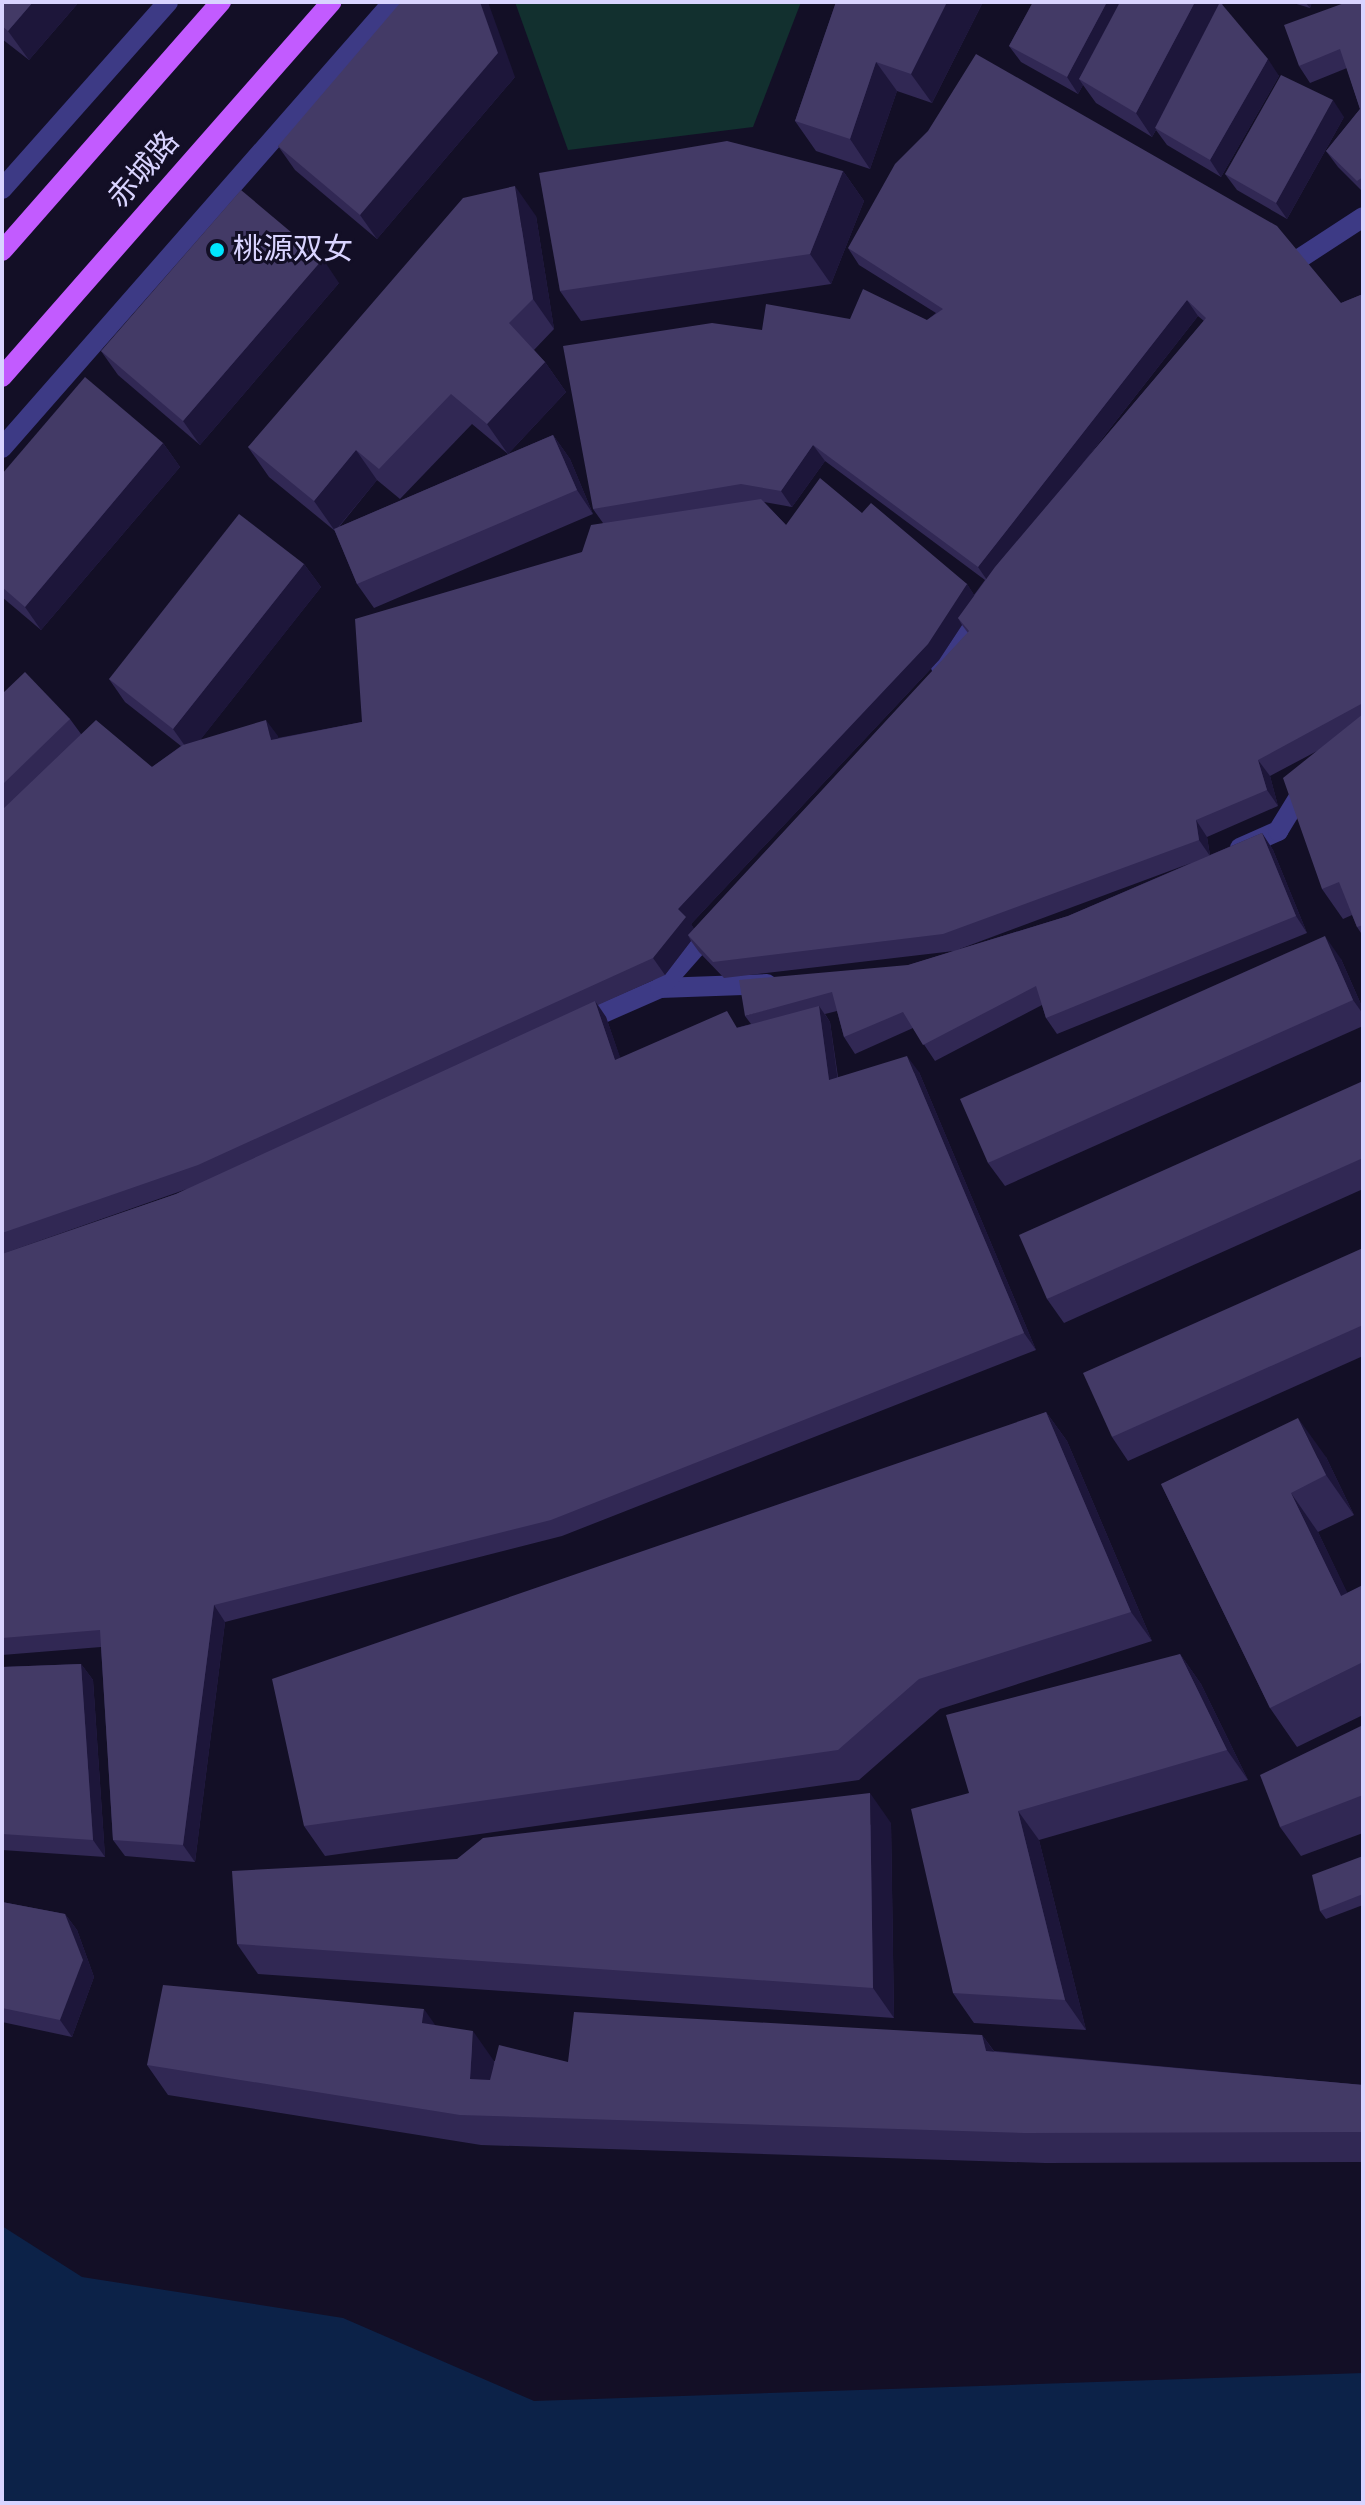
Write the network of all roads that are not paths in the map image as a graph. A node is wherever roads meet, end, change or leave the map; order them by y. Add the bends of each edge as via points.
1 (168, 2) edge
2 (221, 2) edge
3 (331, 2) edge
4 (393, 2) edge
5 (2, 189) edge
6 (1363, 217) edge
7 (2, 251) edge
8 (1257, 289) edge
9 (2, 377) edge
10 (2, 448) edge
11 (1000, 584) edge
12 (928, 687) edge
13 (1331, 764) edge
14 (1224, 856) edge
15 (732, 907) edge
16 (784, 983) edge
17 (660, 988) junction
18 (550, 1036) edge

1 - 5 street
2 - 7 main road, 赤城路
3 - 9 main road, 赤城路
4 - 10 street
6 - 8 street
11 - 12 street
13 - 14 street via 1298,790 1278,831
15 - 17 street
16 - 17 street
17 - 18 street

